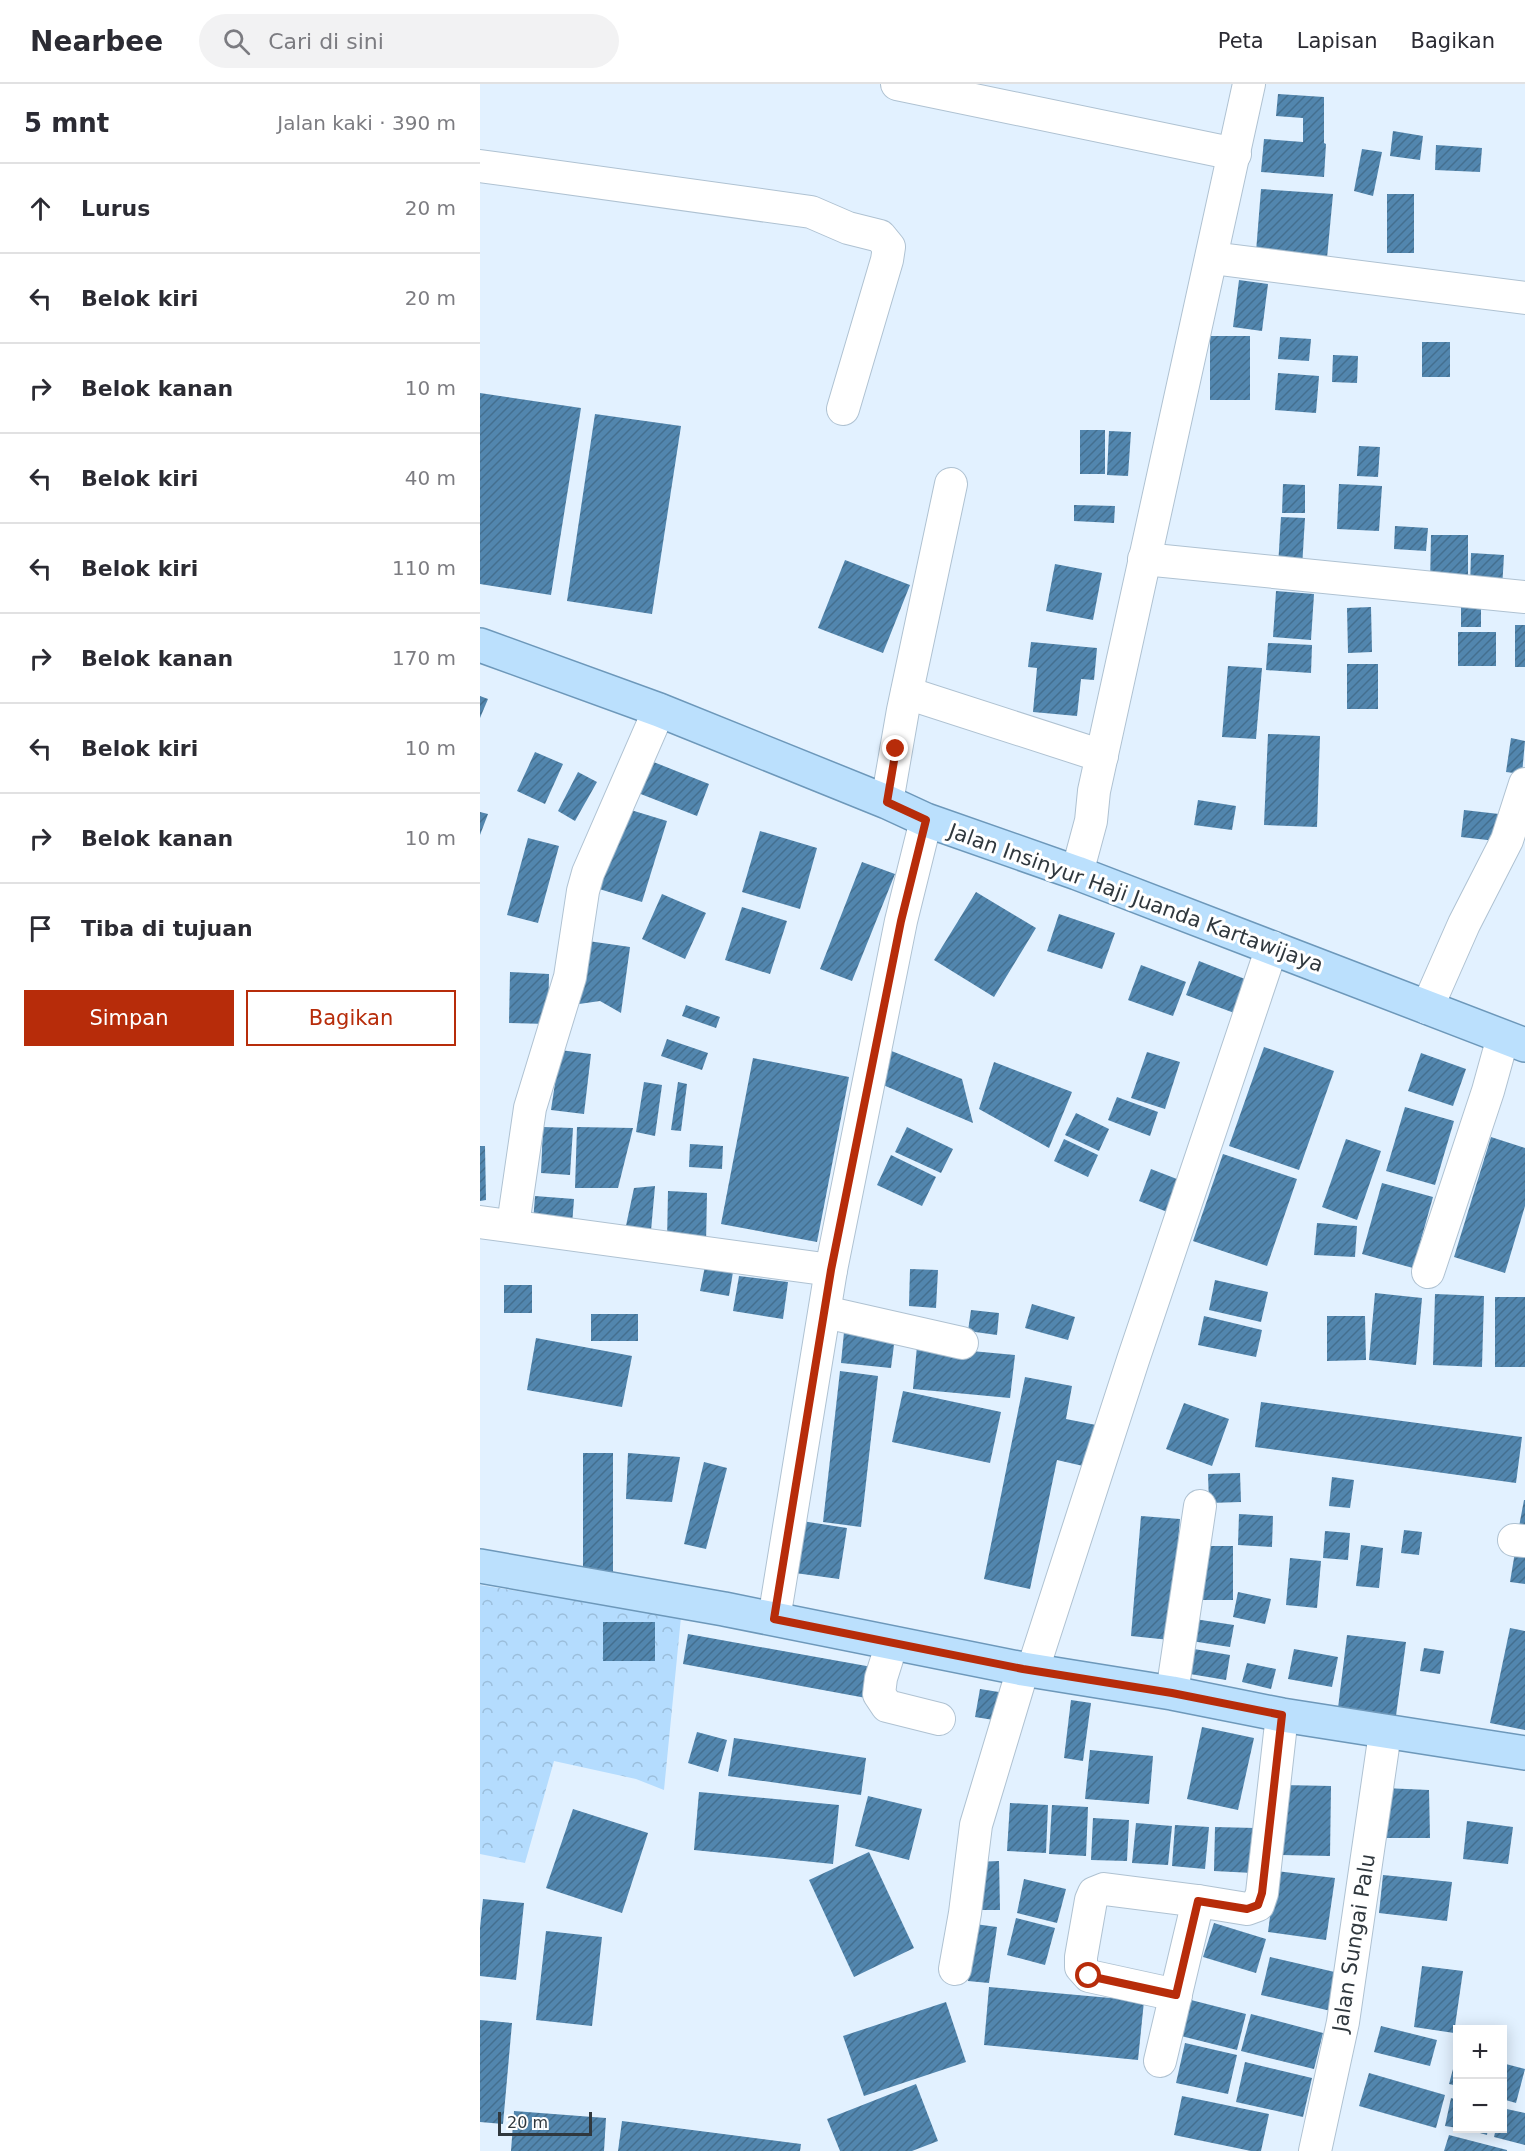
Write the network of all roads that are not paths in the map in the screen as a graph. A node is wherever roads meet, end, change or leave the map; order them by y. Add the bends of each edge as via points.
1 (897, 84) edge
2 (1249, 84) edge
3 (1235, 154) junction
4 (480, 166) edge
5 (1212, 258) junction
6 (1525, 298) edge
7 (843, 409) dead end
8 (951, 484) dead end
9 (1144, 559) junction
10 (1525, 597) edge
11 (480, 645) edge
12 (905, 702) junction
13 (659, 710) junction
14 (1102, 756) junction
15 (1525, 784) edge
16 (887, 802) junction
17 (926, 820) junction
18 (1516, 841) edge
19 (1077, 873) junction
20 (1272, 947) junction
21 (1427, 1008) junction
22 (1514, 1041) edge
23 (480, 1222) edge
24 (513, 1225) junction
25 (831, 1270) junction
26 (1428, 1272) dead end
27 (825, 1312) junction
28 (962, 1343) dead end
29 (1200, 1506) dead end
30 (480, 1566) edge
31 (774, 1619) junction
32 (892, 1643) junction
33 (1028, 1669) junction
34 (1172, 1693) junction
35 (1282, 1715) junction
36 (939, 1719) dead end
37 (1385, 1732) junction
38 (1525, 1753) edge
39 (1198, 1901) junction
40 (955, 1969) dead end
41 (1176, 1995) junction
42 (1160, 2061) dead end
43 (1315, 2151) edge

1 - 3 street
2 - 3 street
3 - 5 street
4 - 7 street via 811,212 880,236 889,247 887,260
5 - 6 street
5 - 9 street
8 - 12 street
9 - 10 street
9 - 14 street
11 - 13 main road, Jalan Insinyur Haji Juanda Kartawijaya
12 - 14 street
12 - 16 street
13 - 16 main road, Jalan Insinyur Haji Juanda Kartawijaya
13 - 24 street via 588,873 570,977 530,1108
14 - 19 street
15 - 18 street
16 - 17 main road, Jalan Insinyur Haji Juanda Kartawijaya
17 - 19 main road, Jalan Insinyur Haji Juanda Kartawijaya
17 - 25 street via 901,921
18 - 21 street via 1464,924
19 - 20 main road, Jalan Insinyur Haji Juanda Kartawijaya
20 - 21 main road, Jalan Insinyur Haji Juanda Kartawijaya
20 - 33 street
21 - 22 main road, Jalan Insinyur Haji Juanda Kartawijaya
22 - 26 street via 1488,1091
23 - 24 street
24 - 25 street
25 - 27 street
27 - 28 street
27 - 31 street
29 - 34 street
30 - 31 main road
31 - 32 main road
32 - 33 main road
32 - 36 street via 879,1694 887,1706
33 - 34 main road
33 - 40 street via 976,1825
34 - 35 main road
35 - 37 main road
35 - 39 street via 1258,1905 1247,1909
37 - 38 main road
37 - 43 street, Jalan Sungai Palu via 1343,2022
39 - 41 street
39 - 41 street via 1104,1889 1094,1893 1091,1900 1081,1957 1081,1967 1089,1976
41 - 42 street

